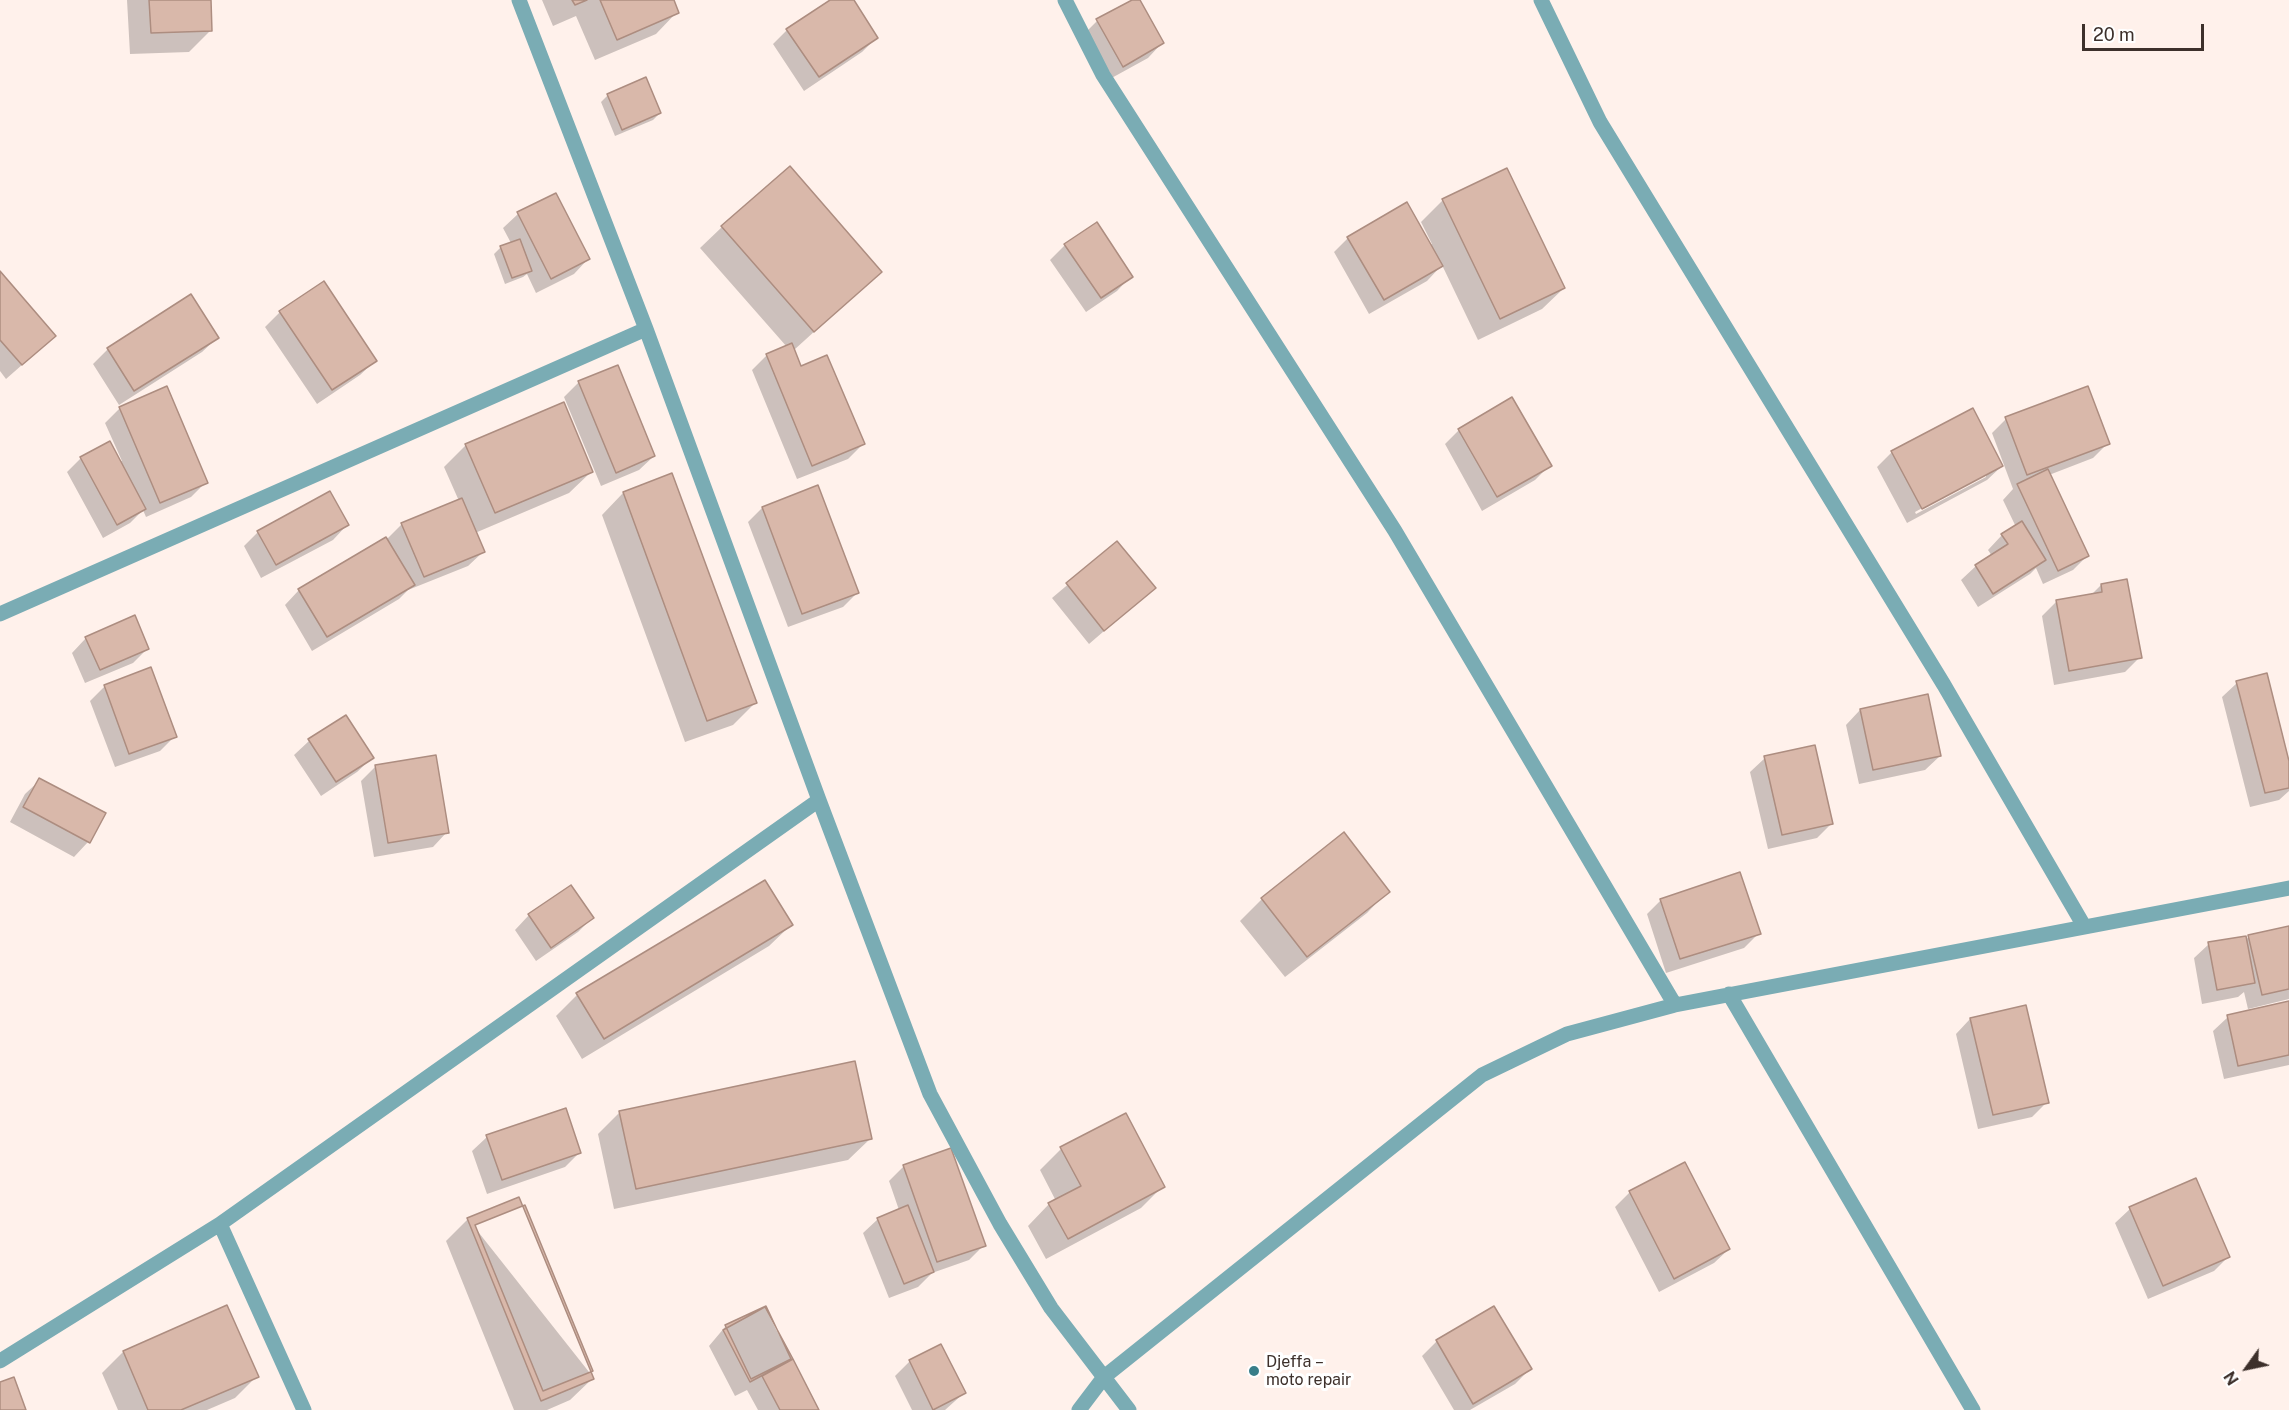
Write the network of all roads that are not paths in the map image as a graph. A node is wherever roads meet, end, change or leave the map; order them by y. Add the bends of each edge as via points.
1 (519, 0) edge
2 (1065, 0) edge
3 (1541, 0) edge
4 (646, 329) junction
5 (0, 614) edge
6 (819, 800) junction
7 (2289, 888) edge
8 (2084, 926) junction
9 (1729, 994) junction
10 (1675, 1005) junction
11 (220, 1224) junction
12 (0, 1361) edge
13 (1104, 1377) junction
14 (304, 1410) edge
15 (1079, 1410) edge
16 (1129, 1410) edge
17 (1973, 1410) edge

1 - 4 street
2 - 10 street via 1102,75 1395,531
3 - 8 street via 1600,122 1944,685
4 - 5 street
4 - 6 street
6 - 11 street
6 - 13 street via 930,1094 1028,1271
7 - 8 street
8 - 9 street
9 - 10 street
9 - 17 street
10 - 13 street via 1568,1034 1482,1075
11 - 12 street
11 - 14 street
13 - 15 street
13 - 16 street

